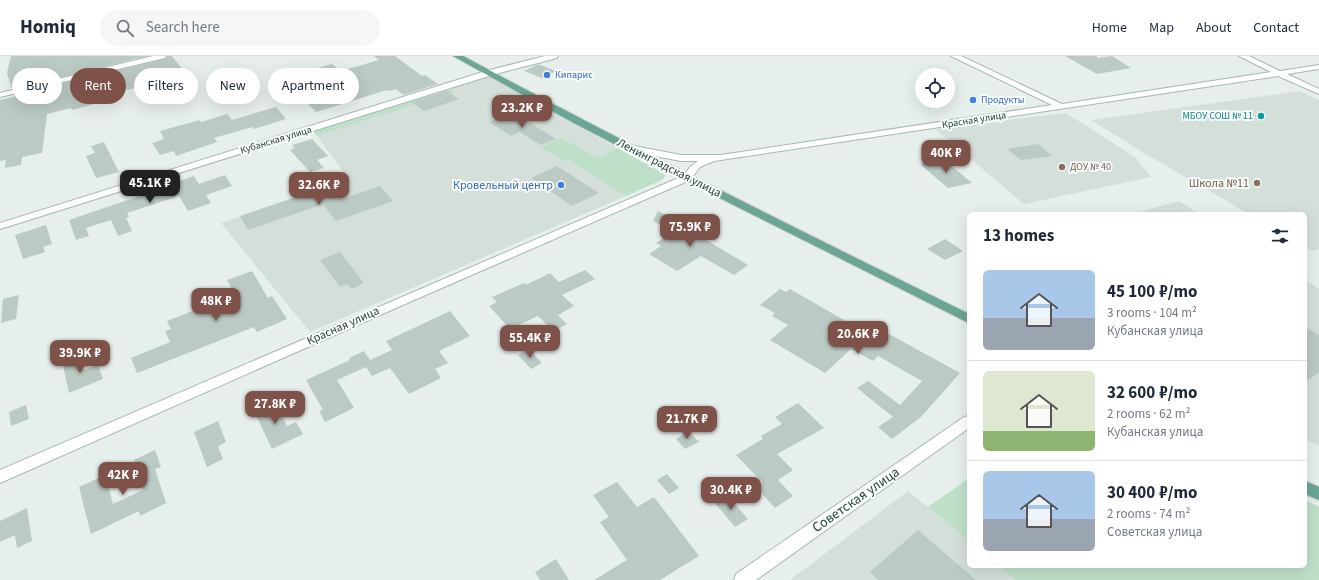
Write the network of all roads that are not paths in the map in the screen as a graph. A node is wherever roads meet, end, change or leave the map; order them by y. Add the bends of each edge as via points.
1 (162, 56) edge
2 (457, 56) edge
3 (554, 56) edge
4 (955, 56) edge
5 (1243, 56) edge
6 (1319, 67) edge
7 (489, 73) junction
8 (1277, 73) junction
9 (1319, 92) edge
10 (0, 95) edge
11 (1061, 106) junction
12 (629, 148) junction
13 (711, 159) junction
14 (688, 178) junction
15 (0, 226) edge
16 (967, 318) edge
17 (967, 422) edge
18 (0, 477) edge
19 (1307, 488) edge
20 (1319, 494) edge
21 (742, 580) edge

1 - 10 street
2 - 7 main road, Ленинградская улица
3 - 7 street, Кубанская улица
4 - 11 street
5 - 8 street
6 - 8 street, Красная улица
7 - 12 main road, Ленинградская улица
7 - 15 street, Кубанская улица
8 - 9 street
8 - 11 street, Красная улица
11 - 13 street, Красная улица
12 - 13 street, Красная улица via 681,158
12 - 14 main road, Ленинградская улица
13 - 14 street via 693,167
14 - 16 main road, Ленинградская улица
14 - 18 street, Красная улица
17 - 21 street, Советская улица
19 - 20 main road

